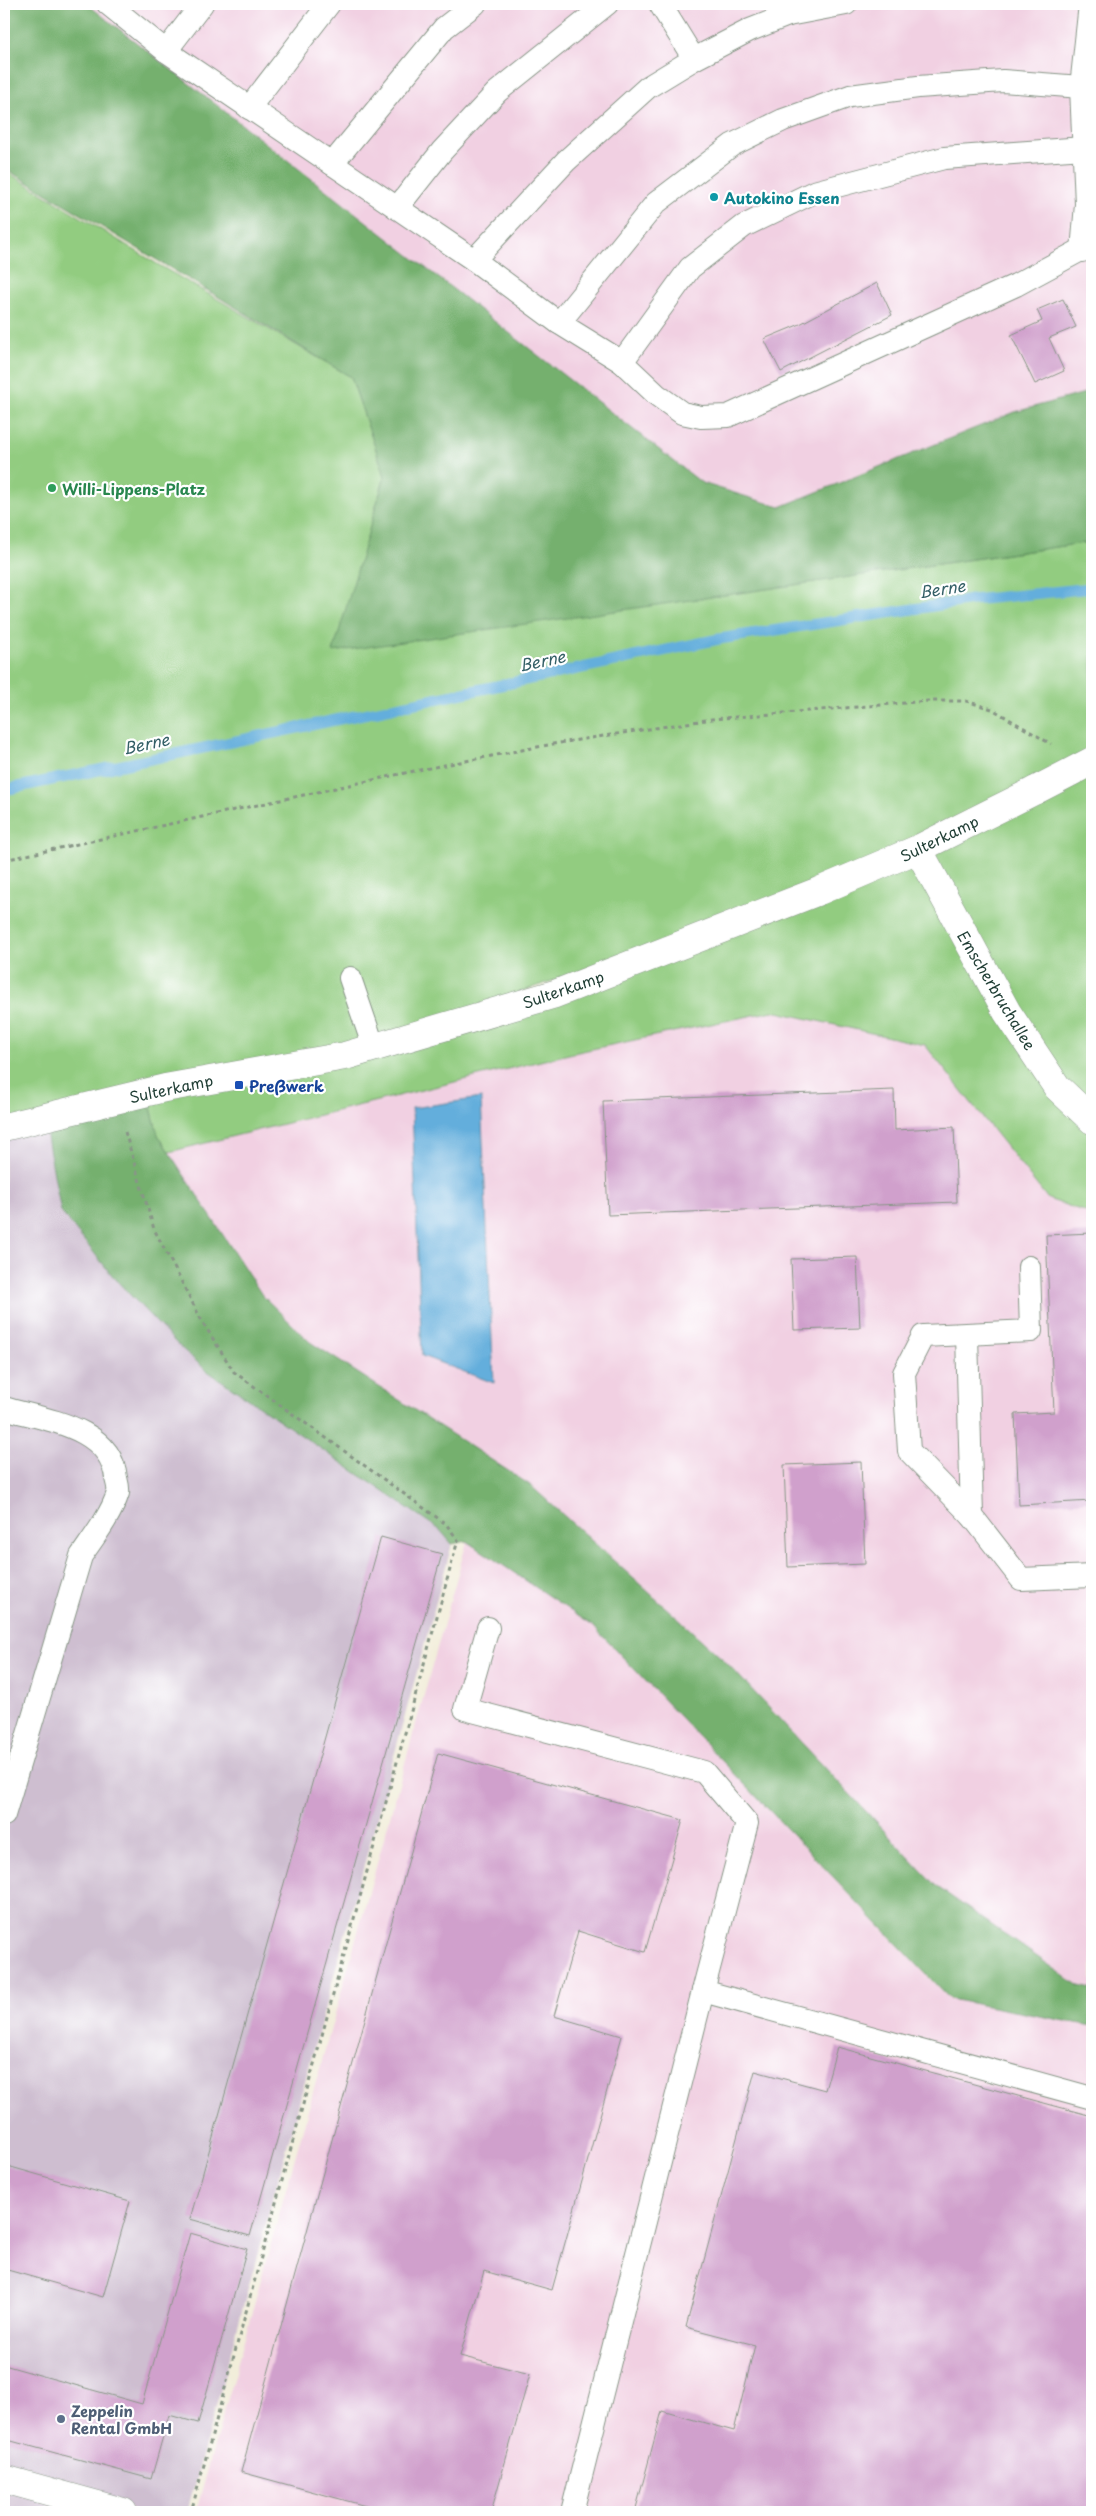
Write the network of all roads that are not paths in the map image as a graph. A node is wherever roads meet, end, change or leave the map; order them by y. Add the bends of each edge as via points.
1 (108, 4) edge
2 (202, 4) edge
3 (329, 4) edge
4 (475, 4) edge
5 (607, 4) edge
6 (660, 4) edge
7 (846, 4) edge
8 (1090, 4) edge
9 (786, 9) edge
10 (166, 51) junction
11 (694, 59) junction
12 (1081, 87) junction
13 (249, 108) junction
14 (1084, 148) junction
15 (332, 164) junction
16 (397, 208) junction
17 (1087, 247) edge
18 (474, 260) junction
19 (559, 323) junction
20 (622, 362) junction
21 (1092, 761) edge
22 (918, 848) junction
23 (350, 978) dead end
24 (374, 1048) junction
25 (1092, 1120) edge
26 (4, 1127) edge
27 (1028, 1267) dead end
28 (967, 1335) junction
29 (4, 1408) edge
30 (972, 1516) junction
31 (1092, 1576) edge
32 (488, 1628) dead end
33 (4, 1815) edge
34 (703, 1991) junction
35 (1092, 2098) edge
36 (4, 2479) edge
37 (123, 2512) edge
38 (572, 2512) edge

1 - 10 lane
2 - 10 lane
3 - 13 lane
4 - 15 lane via 444,28
5 - 16 lane via 497,92 442,151
6 - 11 lane
7 - 9 lane
8 - 12 lane
9 - 11 lane
10 - 13 lane
11 - 18 lane via 648,87 566,161
12 - 14 lane
12 - 19 lane via 1003,81 918,87 850,96 783,120 732,145 656,203
13 - 15 lane
14 - 17 lane
14 - 20 lane via 944,158 814,192 744,226 690,268
15 - 16 lane
16 - 18 lane
17 - 20 lane via 1016,285 728,416 702,417 682,413
18 - 19 lane
19 - 20 lane
21 - 22 street, Sulterkamp, bridge
22 - 24 street, Sulterkamp via 819,891 555,994
22 - 25 street, Emscherbruchallee via 1007,1012 1057,1087
23 - 24 lane
24 - 26 street, Sulterkamp via 165,1088
27 - 28 lane via 1031,1331
28 - 30 lane
28 - 30 lane via 923,1336 904,1373 909,1451
29 - 33 lane via 82,1431 101,1443 115,1466 118,1492 81,1556
30 - 31 lane via 1021,1579
32 - 34 lane via 465,1709 704,1772 747,1823
34 - 35 lane
34 - 38 lane
36 - 37 street

